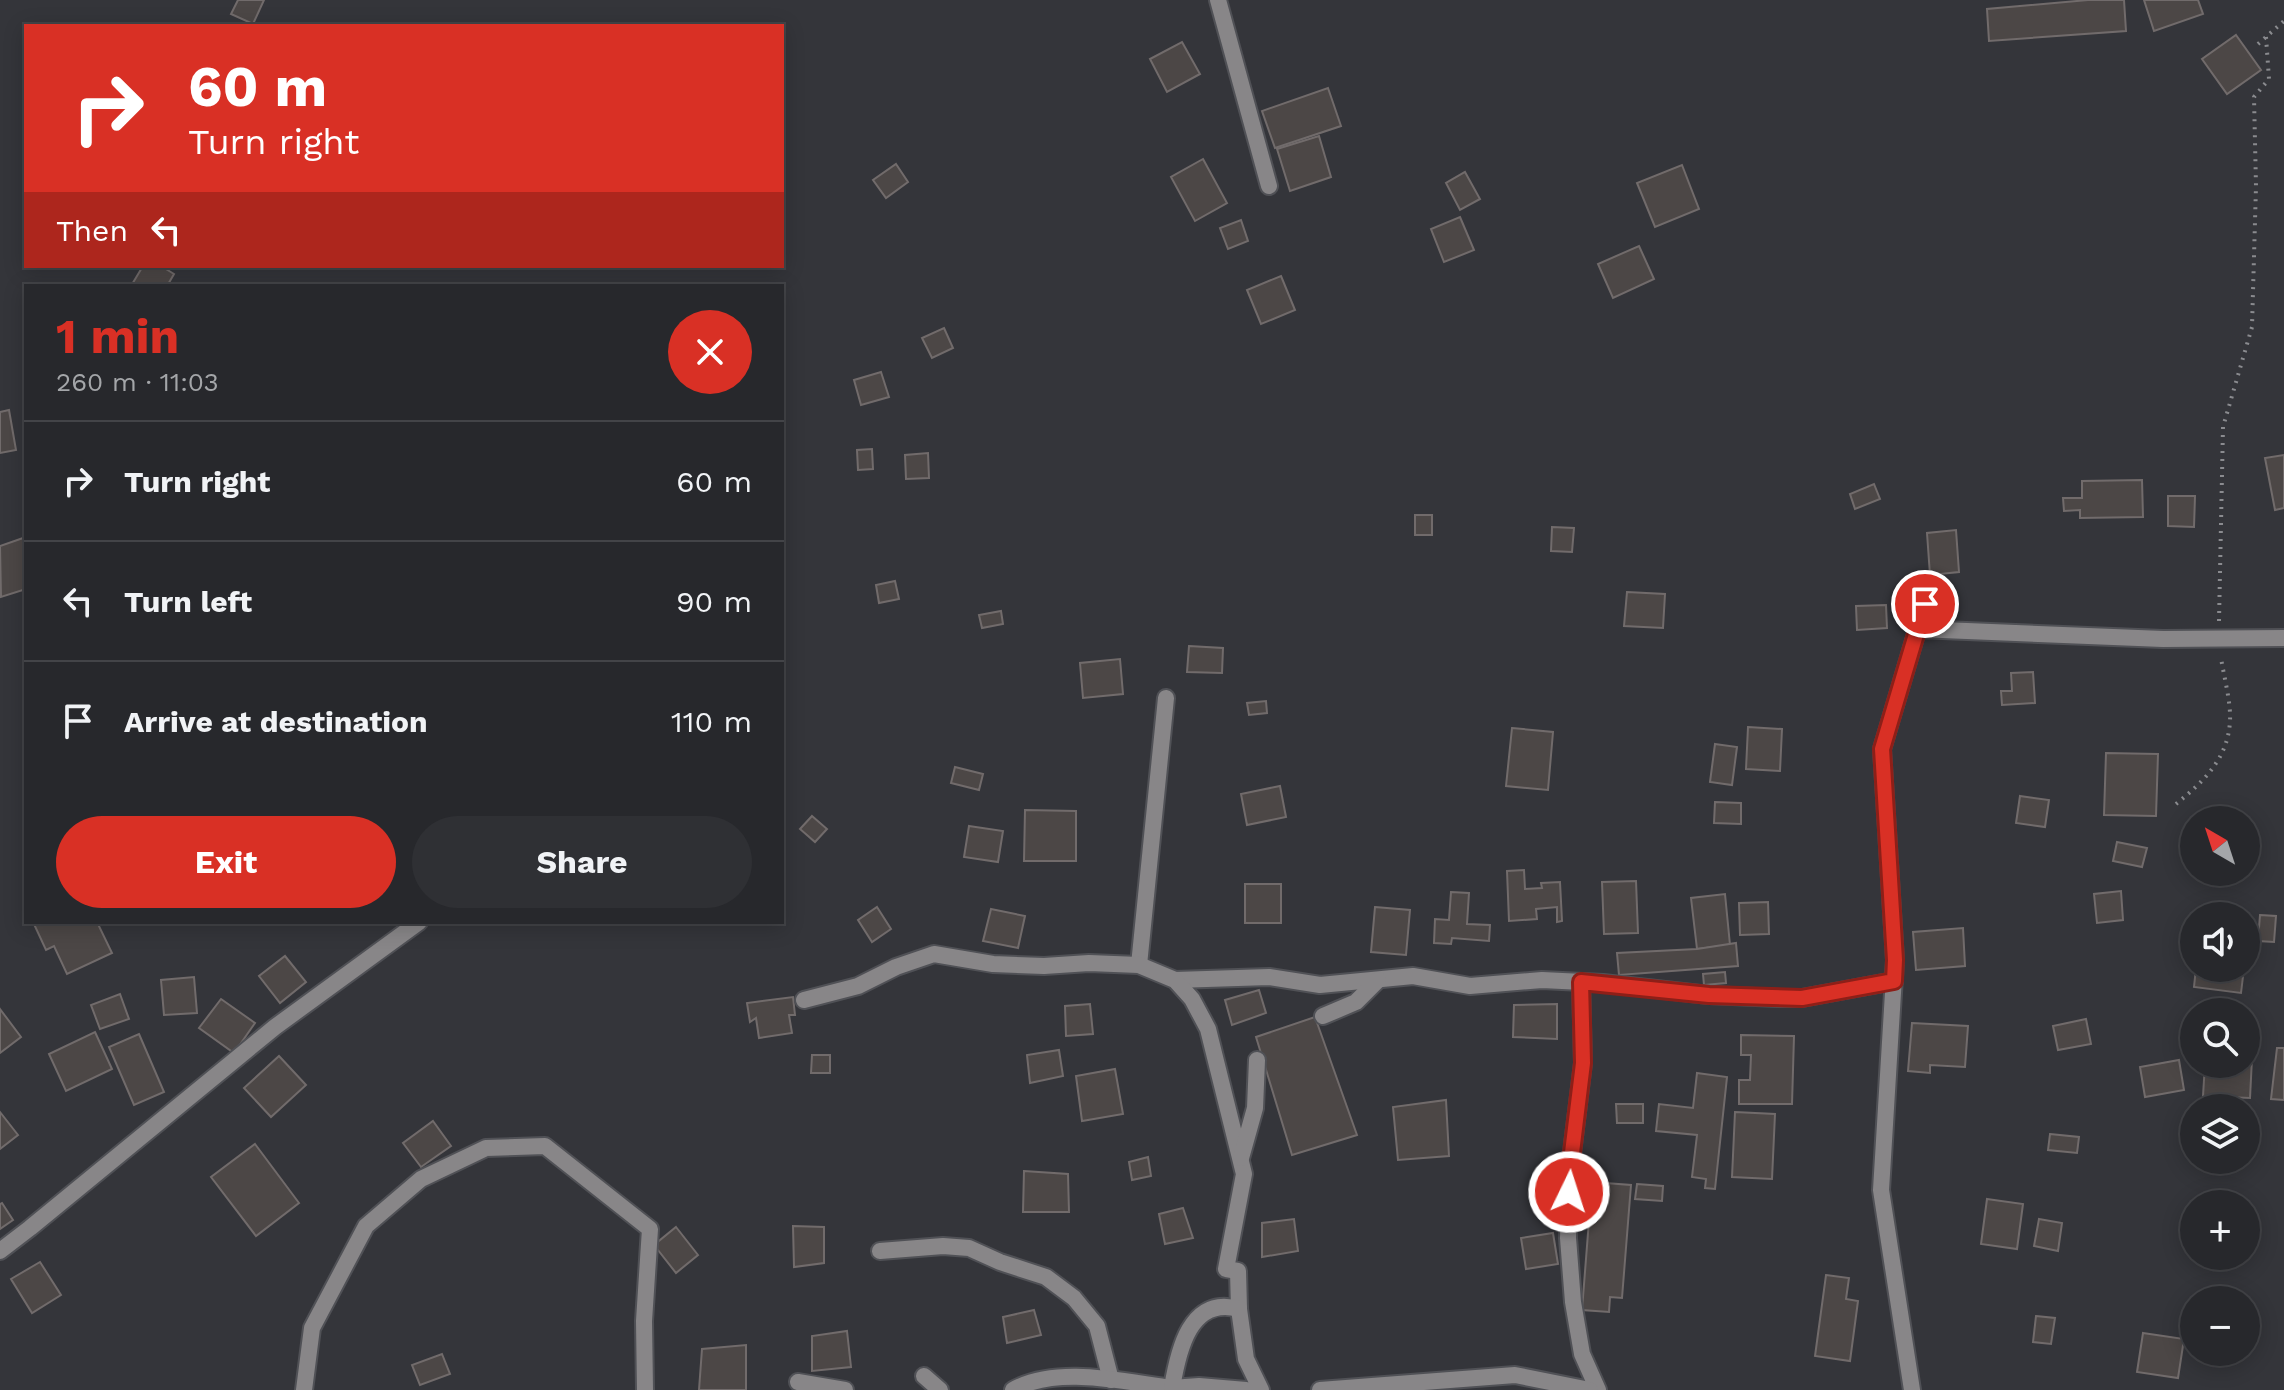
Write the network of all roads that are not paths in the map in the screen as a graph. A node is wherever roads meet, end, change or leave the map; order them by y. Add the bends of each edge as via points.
1 (1218, 0) edge
2 (1269, 186) dead end
3 (1932, 580) dead end
4 (1918, 629) junction
5 (2284, 638) edge
6 (1166, 698) dead end
7 (416, 924) edge
8 (1139, 965) junction
9 (1175, 980) junction
10 (1378, 980) junction
11 (1894, 981) junction
12 (1581, 982) junction
13 (804, 1000) dead end
14 (1323, 1016) dead end
15 (1257, 1060) dead end
16 (1241, 1160) junction
17 (0, 1251) edge
18 (880, 1251) dead end
19 (1239, 1309) junction
20 (924, 1376) dead end
21 (1111, 1380) junction
22 (798, 1382) dead end
23 (1172, 1388) junction
24 (304, 1390) edge
25 (645, 1390) edge
26 (845, 1390) edge
27 (940, 1390) edge
28 (1013, 1390) edge
29 (1246, 1390) edge
30 (1261, 1390) edge
31 (1320, 1390) edge
32 (1590, 1390) edge
33 (1598, 1390) edge
34 (1912, 1390) edge

1 - 2 street
3 - 4 street
4 - 5 street
4 - 11 street via 1882,749
6 - 8 street
7 - 17 street via 275,1027
8 - 9 street
8 - 13 street via 1006,964 934,954 858,986
9 - 10 street via 1269,977 1320,985
9 - 16 street via 1208,1029
10 - 12 street via 1413,976 1470,986
10 - 14 street via 1356,1002
11 - 12 street via 1802,998
11 - 34 street via 1881,1190
12 - 33 street via 1583,1063 1568,1238 1582,1354
15 - 16 street via 1255,1108
16 - 19 street via 1244,1174 1226,1269 1238,1271
18 - 21 street via 969,1248 1046,1277 1074,1298 1097,1326
19 - 23 street via 1211,1307 1196,1320 1183,1339
19 - 30 street via 1246,1359
20 - 27 street
21 - 23 street
21 - 28 street via 1062,1376
22 - 26 street
23 - 29 street
24 - 25 street via 312,1328 366,1226 421,1179 486,1148 545,1146 650,1229
31 - 32 street via 1515,1375

